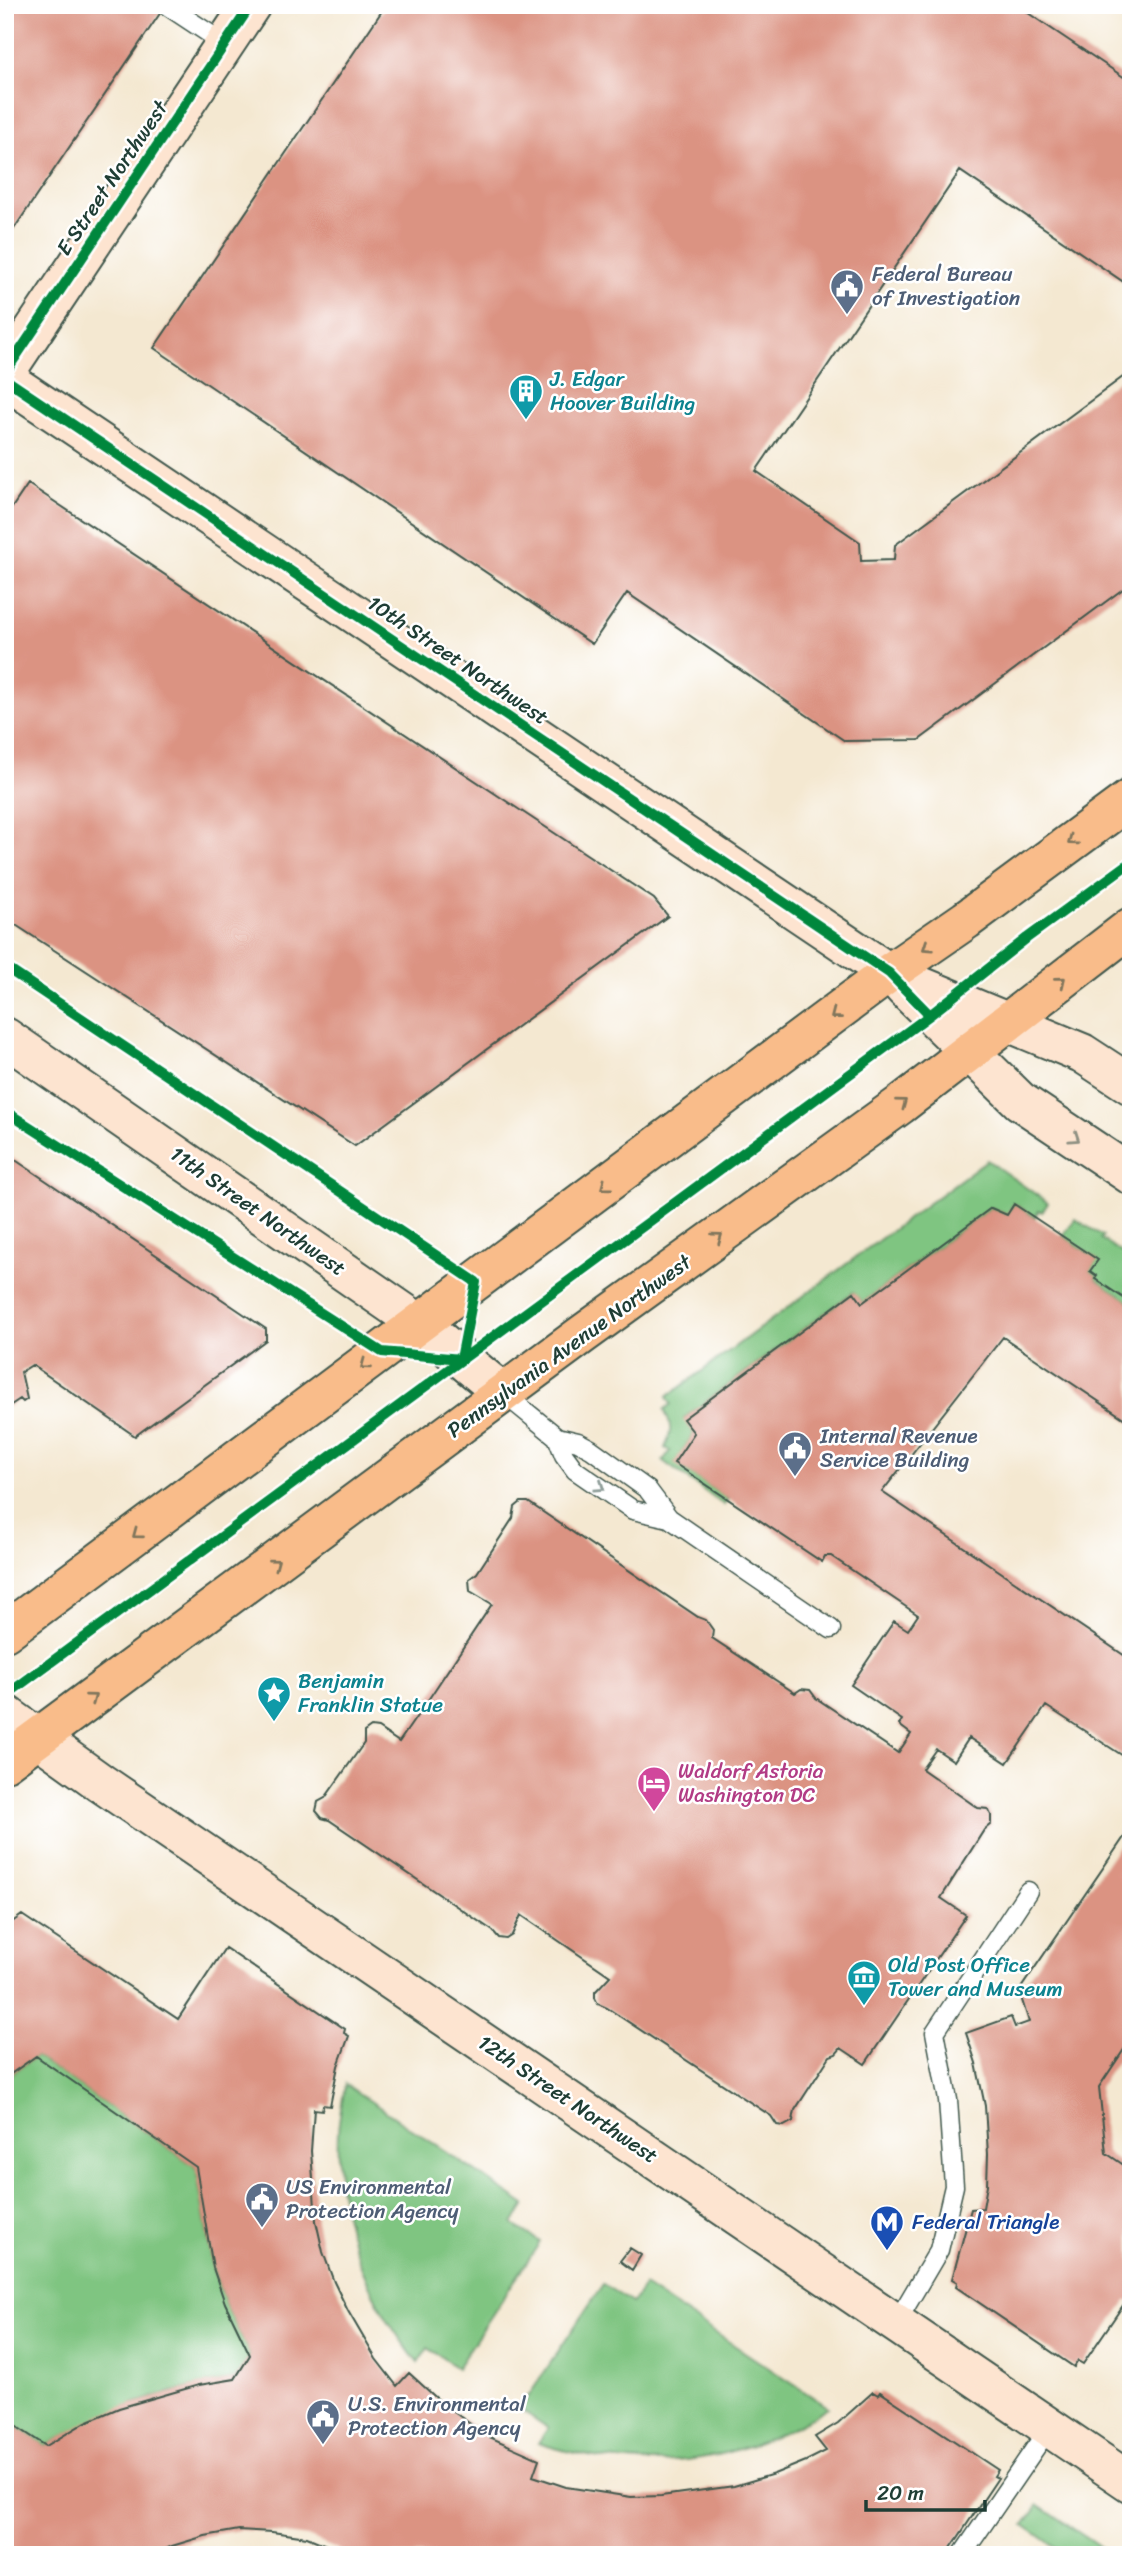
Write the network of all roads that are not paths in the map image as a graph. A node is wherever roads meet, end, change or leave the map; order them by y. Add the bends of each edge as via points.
1 (166, 5) edge
2 (251, 5) edge
3 (225, 44) junction
4 (5, 373) edge
5 (5, 379) edge
6 (1131, 798) edge
7 (1131, 927) edge
8 (889, 973) junction
9 (1008, 1023) junction
10 (5, 1037) edge
11 (970, 1051) junction
12 (1131, 1085) edge
13 (1131, 1175) edge
14 (419, 1324) junction
15 (503, 1394) junction
16 (557, 1437) junction
17 (669, 1518) junction
18 (831, 1629) dead end
19 (5, 1632) edge
20 (5, 1714) edge
21 (37, 1738) junction
22 (5, 1762) edge
23 (1028, 1891) dead end
24 (897, 2323) junction
25 (1049, 2428) junction
26 (1131, 2483) edge
27 (962, 2555) edge

1 - 3 lane
2 - 3 street, E Street Northwest
3 - 4 street, E Street Northwest
5 - 8 street, 10th Street Northwest
6 -> 8 main road
9 -> 7 main road, Pennsylvania Avenue Northwest
8 - 9 street, 10th Street Northwest
8 - 11 street, 10th Street Northwest
8 -> 14 main road
9 - 11 main road, Pennsylvania Avenue Northwest
9 - 12 street, 10th Street Northwest via 1083,1053
10 - 14 street, 11th Street Northwest
11 -> 13 street, 10th Street Northwest via 1020,1101
15 -> 11 main road, Pennsylvania Avenue Northwest
14 - 15 street, 11th Street Northwest
14 -> 19 main road
15 - 16 lane
21 -> 15 main road, Pennsylvania Avenue Northwest
16 - 17 lane via 591,1449 648,1490
16 -> 17 lane via 575,1470 633,1510
17 - 18 lane
20 - 21 street, 12th Street Northwest
21 - 22 main road, Pennsylvania Avenue Northwest
21 - 24 street, 12th Street Northwest
23 - 24 lane via 935,2032 948,2100 954,2186 939,2250
24 - 25 street, 12th Street Northwest
25 - 26 street, 12th Street Northwest
25 - 27 lane

